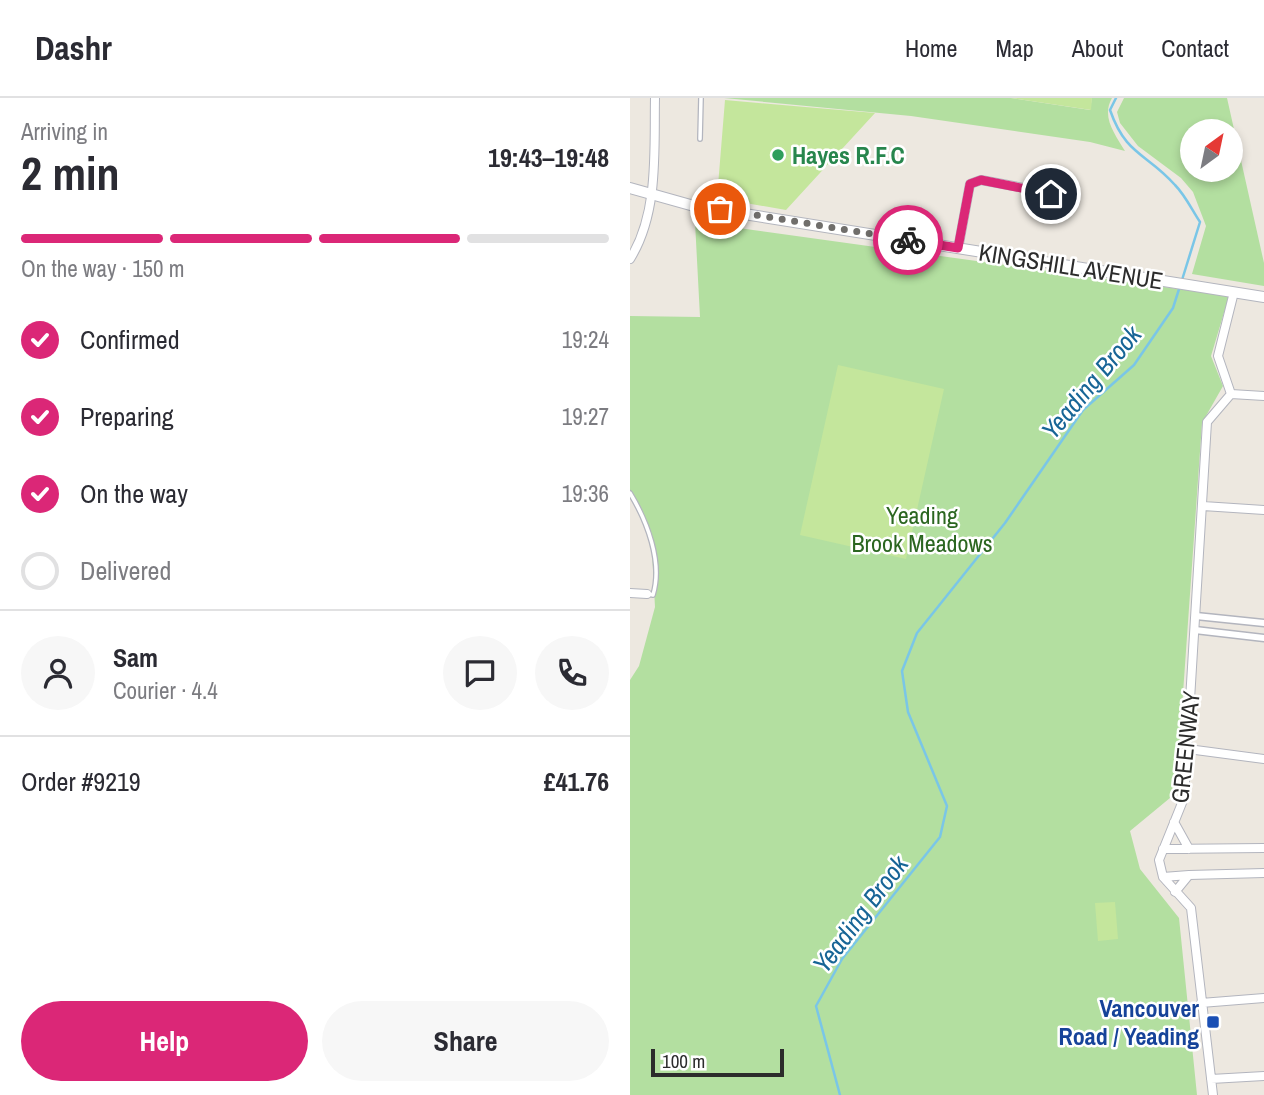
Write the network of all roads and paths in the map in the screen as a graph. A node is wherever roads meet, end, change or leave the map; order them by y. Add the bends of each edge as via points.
1 (654, 98) edge
2 (701, 98) edge
3 (700, 139) dead end
4 (630, 188) edge
5 (651, 194) junction
6 (1051, 194) dead end
7 (958, 248) junction
8 (630, 259) edge
9 (1234, 292) junction
10 (1264, 298) edge
11 (1231, 394) junction
12 (1264, 396) edge
13 (630, 493) edge
14 (1203, 506) junction
15 (1264, 510) edge
16 (630, 593) edge
17 (647, 594) joint
18 (1196, 616) junction
19 (1264, 623) edge
20 (1195, 630) junction
21 (1264, 638) edge
22 (1188, 749) junction
23 (1264, 759) edge
24 (1174, 822) junction
25 (1264, 848) edge
26 (1163, 849) junction
27 (1189, 849) junction
28 (1264, 873) edge
29 (1189, 875) junction
30 (1163, 877) junction
31 (1175, 892) junction
32 (1264, 998) edge
33 (1201, 1003) junction
34 (1264, 1076) edge
35 (1211, 1079) junction
36 (1213, 1095) edge

1 - 5 street
2 - 3 lane
4 - 5 street, KINGSHILL AVENUE
5 - 7 street, KINGSHILL AVENUE via 694,206
5 - 8 street
6 - 7 street via 981,180 970,184
7 - 9 street, KINGSHILL AVENUE
9 - 10 street, KINGSHILL AVENUE
9 - 11 street via 1218,356
11 - 12 street
11 - 14 street, GREENWAY via 1207,422
13 - 17 lane via 643,515 654,560 656,586 653,595
14 - 15 street
14 - 18 street, GREENWAY
16 - 17 street
18 - 19 street
18 - 20 street, GREENWAY
20 - 21 street
20 - 22 street, GREENWAY
22 - 23 street
22 - 24 street, GREENWAY via 1184,798
24 - 26 street, GREENWAY
24 - 27 street
25 - 27 street
26 - 27 street
26 - 30 street, GREENWAY via 1159,860
28 - 29 street
29 - 30 street
29 - 31 street
30 - 31 street
31 - 33 street via 1191,908
32 - 33 street
33 - 35 street
34 - 35 street
35 - 36 street

